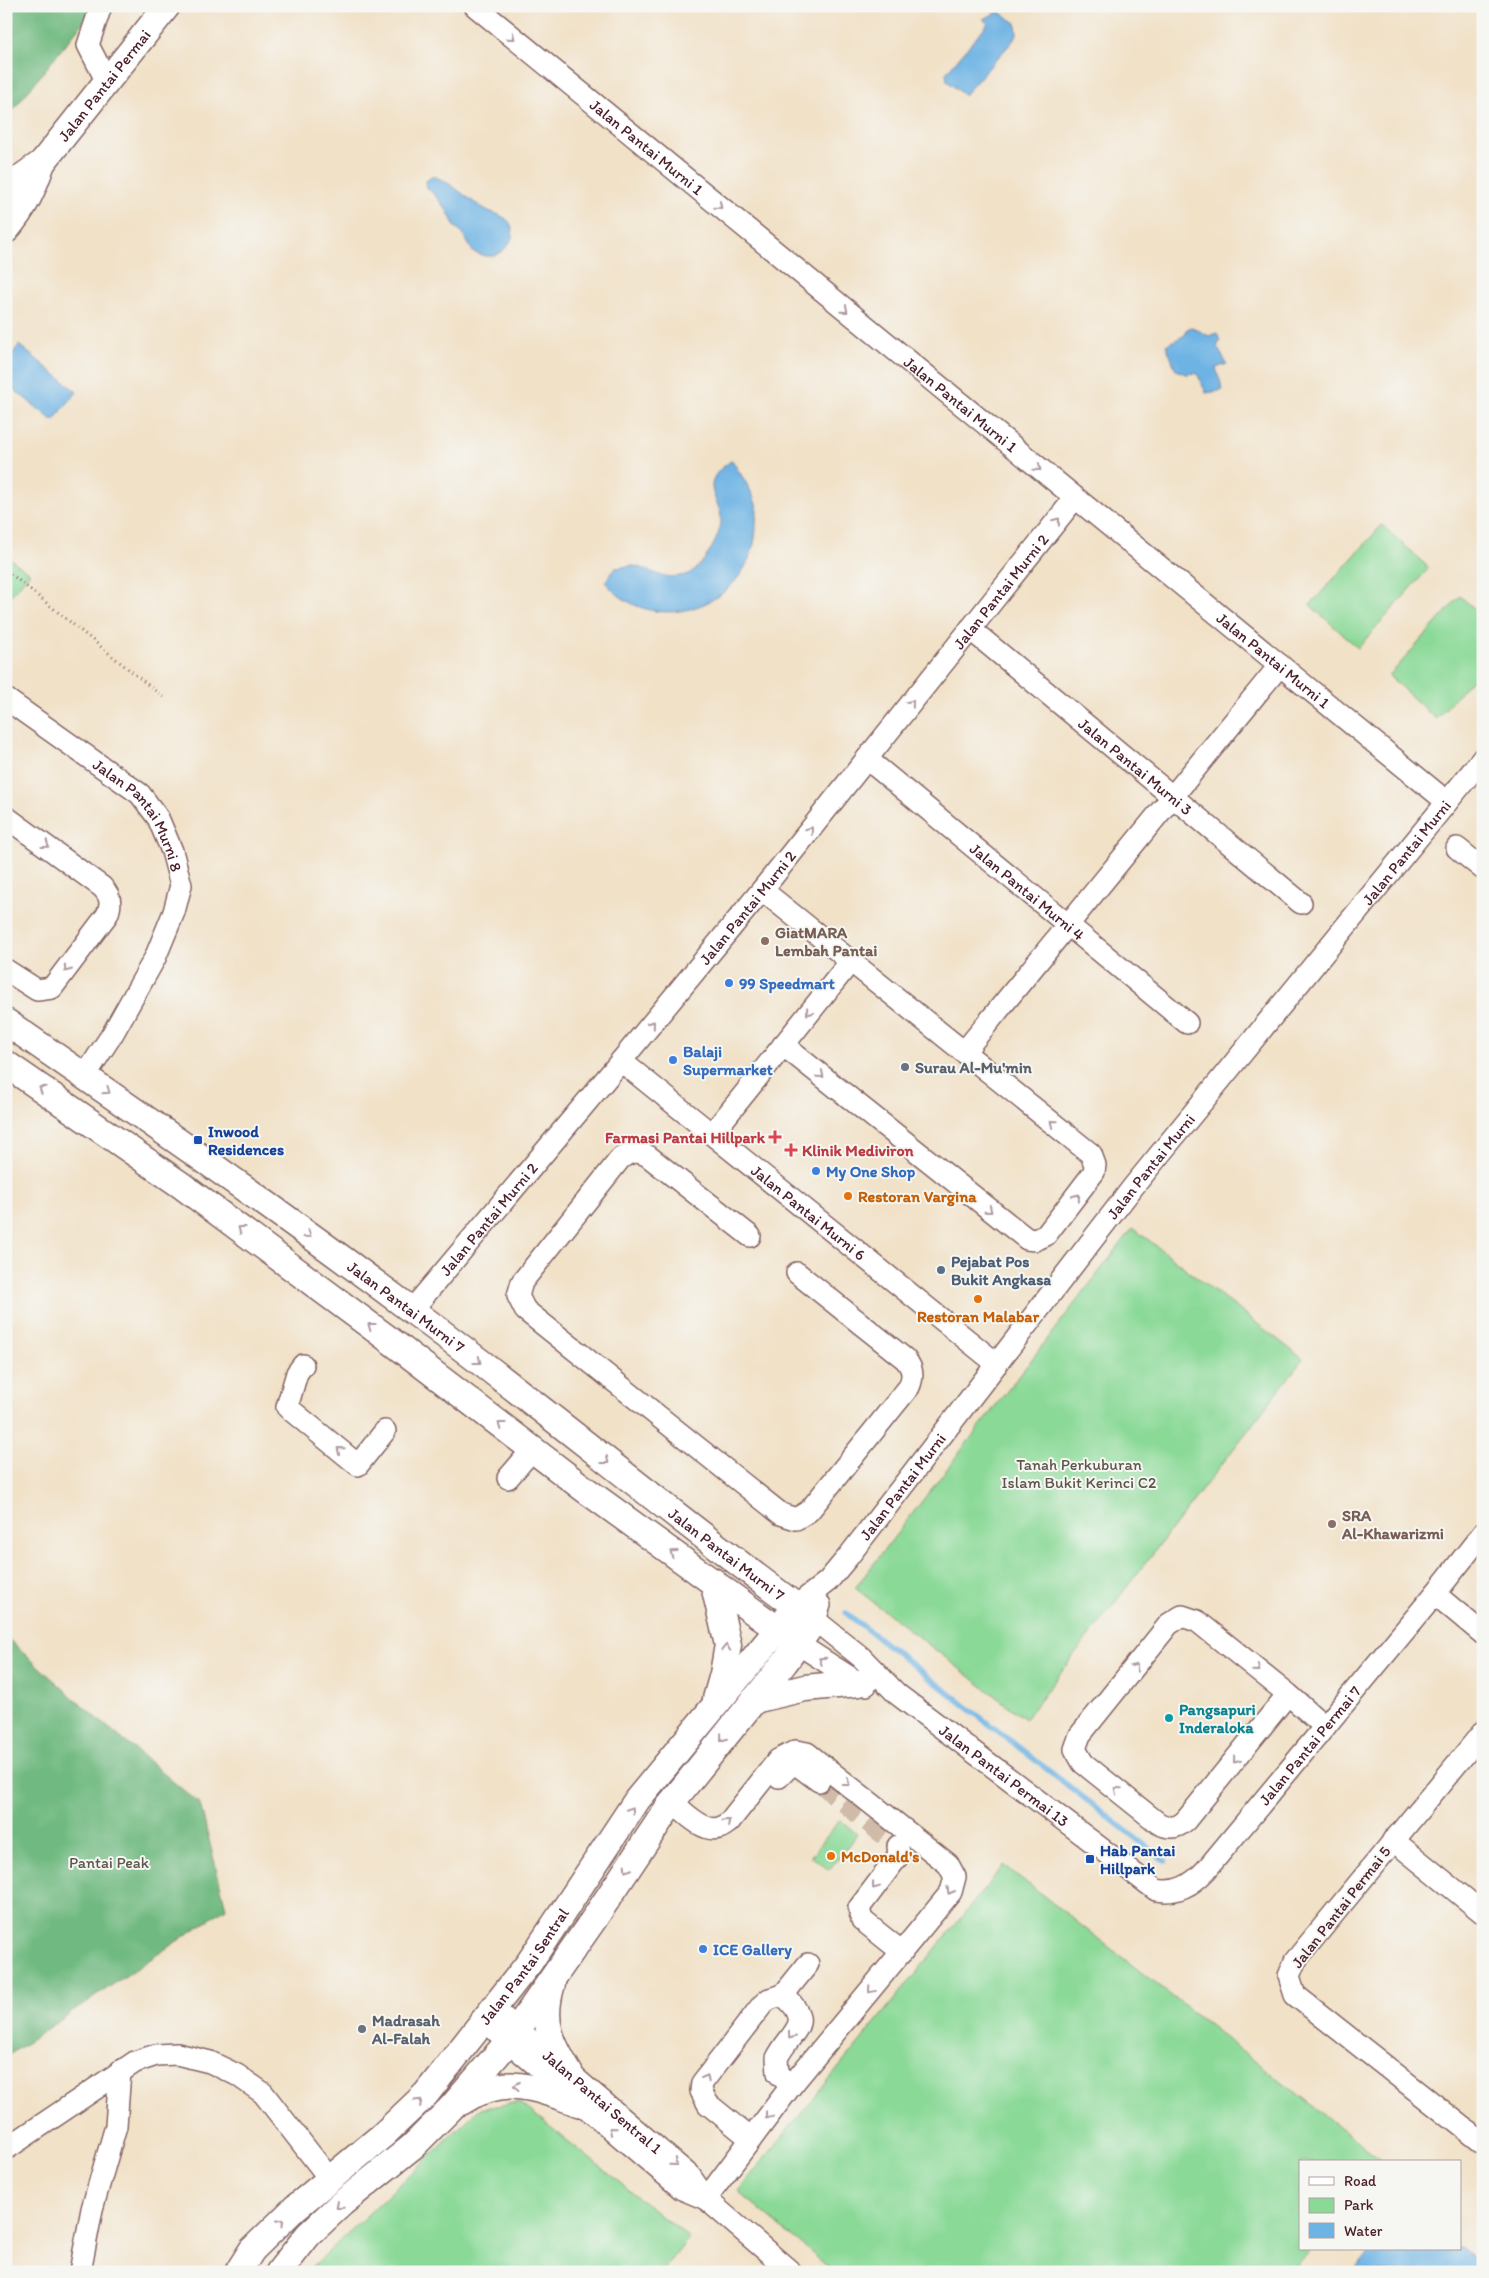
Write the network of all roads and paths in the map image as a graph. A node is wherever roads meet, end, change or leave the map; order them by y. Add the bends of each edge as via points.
1 (101, 6) edge
2 (167, 6) edge
3 (474, 6) edge
4 (106, 80) junction
5 (42, 163) junction
6 (6, 192) edge
7 (6, 230) edge
8 (1075, 498) junction
9 (7, 571) edge
10 (970, 629) junction
11 (1280, 666) junction
12 (163, 697) dead end
13 (6, 699) edge
14 (1483, 758) edge
15 (867, 759) junction
16 (1171, 797) junction
17 (1447, 802) junction
18 (6, 817) edge
19 (1457, 848) dead end
20 (1483, 869) edge
21 (762, 890) junction
22 (1300, 903) dead end
23 (1066, 925) junction
24 (851, 961) junction
25 (6, 970) edge
26 (6, 1022) edge
27 (1187, 1023) dead end
28 (784, 1045) junction
29 (964, 1052) junction
30 (621, 1061) junction
31 (6, 1064) edge
32 (85, 1076) junction
33 (712, 1134) junction
34 (750, 1236) dead end
35 (797, 1274) dead end
36 (412, 1310) junction
37 (997, 1364) junction
38 (303, 1365) dead end
39 (385, 1430) dead end
40 (532, 1449) junction
41 (508, 1478) dead end
42 (1483, 1533) edge
43 (713, 1582) junction
44 (1435, 1594) junction
45 (806, 1613) junction
46 (1483, 1634) edge
47 (788, 1637) junction
48 (859, 1683) junction
49 (897, 1694) junction
50 (1288, 1694) junction
51 (754, 1700) junction
52 (713, 1707) junction
53 (1324, 1727) junction
54 (1483, 1732) edge
55 (819, 1781) tunnel mouth
56 (672, 1802) junction
57 (744, 1804) junction
58 (1393, 1840) junction
59 (898, 1846) dead end
60 (1112, 1856) joint
61 (1483, 1913) edge
62 (902, 1952) junction
63 (808, 1964) dead end
64 (558, 1969) junction
65 (783, 1996) junction
66 (488, 2014) junction
67 (513, 2035) junction
68 (120, 2071) junction
69 (570, 2074) junction
70 (791, 2086) junction
71 (581, 2104) junction
72 (451, 2108) junction
73 (751, 2139) junction
74 (1483, 2143) edge
75 (6, 2148) edge
76 (329, 2178) junction
77 (706, 2199) junction
78 (252, 2250) junction
79 (279, 2271) edge
80 (80, 2272) edge
81 (238, 2272) edge
82 (791, 2272) edge

1 - 4 street via 88,45
2 - 4 main road, Jalan Pantai Permai
3 -> 8 street, Jalan Pantai Murni 1
4 - 5 main road, Jalan Pantai Permai
5 - 6 main road, Jalan Pantai Permai
5 - 7 main road, Jalan Pantai Permai via 23,209
10 -> 8 street, Jalan Pantai Murni 2
8 - 11 street, Jalan Pantai Murni 1
9 - 12 path
15 -> 10 street, Jalan Pantai Murni 2
10 - 16 street, Jalan Pantai Murni 3
11 - 16 street
11 - 17 street, Jalan Pantai Murni 1
13 - 32 street, Jalan Pantai Murni 8 via 140,794 158,818 172,851 181,885 155,958 113,1034
14 - 17 street, Jalan Pantai Murni
21 -> 15 street, Jalan Pantai Murni 2
15 - 23 street, Jalan Pantai Murni 4
16 - 22 street, Jalan Pantai Murni 3
16 - 23 street
17 - 37 street, Jalan Pantai Murni via 1133,1187
18 -> 25 street via 102,887 110,900 107,915 52,988 36,990
19 - 20 street
21 - 24 street
30 -> 21 street, Jalan Pantai Murni 2
23 - 27 street, Jalan Pantai Murni 4
23 - 29 street
24 -> 28 street
24 - 29 street
26 - 32 main road, Jalan Pantai Murni 7
28 -> 29 street via 1027,1239 1035,1240 1046,1235 1091,1179 1095,1165 1091,1154
28 - 33 street
30 - 33 street, Jalan Pantai Murni 6
30 - 36 street, Jalan Pantai Murni 2
40 -> 31 main road, Jalan Pantai Murni 7 via 180,1184
32 -> 36 main road, Jalan Pantai Murni 7
33 - 37 street, Jalan Pantai Murni 6
34 - 35 street via 648,1156 634,1152 626,1154 522,1282 518,1296 525,1310 781,1514 796,1519 809,1511 902,1395 912,1380 913,1372 905,1359
36 -> 45 main road, Jalan Pantai Murni 7 via 693,1530
37 - 45 street, Jalan Pantai Murni
39 -> 38 street via 358,1465 287,1407 297,1373
40 - 41 street
43 -> 40 main road, Jalan Pantai Murni 7
42 - 44 street, Jalan Pantai Permai 7
43 - 47 main road, Jalan Pantai Murni 7
52 -> 43 main road via 728,1645
44 - 46 street
44 - 53 street, Jalan Pantai Permai 7
45 - 47 main road
45 - 49 street, Jalan Pantai Permai 13 via 862,1657
48 -> 47 street, Jalan Pantai Permai 13
47 - 51 main road, Jalan Pantai Sentral
47 - 52 main road, Jalan Pantai Sentral
48 - 49 street, Jalan Pantai Permai 13
48 - 51 main road via 805,1688
49 - 60 street, Jalan Pantai Permai 13
50 -> 50 street via 1181,1826 1173,1828 1158,1823 1083,1763 1076,1749 1080,1734 1169,1624 1182,1616 1197,1621
50 - 53 street
51 -> 56 main road, Jalan Pantai Sentral
66 -> 52 main road, Jalan Pantai Sentral via 530,1963 637,1800
53 - 60 street, Jalan Pantai Permai 7 via 1206,1870 1187,1887 1167,1892 1156,1890
54 - 58 street, Jalan Pantai Permai 5
55 - 57 street via 796,1764 781,1774 757,1803
56 -> 57 street via 711,1829 729,1822
56 -> 64 main road, Jalan Pantai Sentral
57 -> 62 street via 778,1760 796,1751 806,1753 948,1864 955,1877 951,1892
58 - 61 street
58 - 74 street, Jalan Pantai Permai 5 via 1295,1961 1289,1976 1295,1994
59 -> 62 street via 899,1855 859,1908 862,1920
62 -> 70 street
63 - 65 street
64 - 67 main road, Jalan Pantai Sentral
64 - 69 main road via 548,1997 548,2025 552,2046
65 -> 70 street via 797,2010 799,2017 795,2031 777,2058 778,2073
73 -> 65 street via 708,2104 701,2090 702,2082 765,2002
66 - 67 street, Jalan Pantai Sentral 1
76 -> 66 main road, Jalan Pantai Sentral via 383,2135 426,2094
67 - 69 street, Jalan Pantai Sentral 1
67 - 71 street, Jalan Pantai Sentral 1
67 - 72 main road, Jalan Pantai Sentral
68 - 75 street
68 - 76 street via 156,2055 177,2054 210,2062 237,2075 262,2093
68 - 80 street via 116,2126 92,2209
69 -> 77 street, Jalan Pantai Sentral 1 via 690,2176
70 -> 73 street
71 -> 72 main road via 544,2091 496,2086
77 -> 71 street, Jalan Pantai Sentral 1 via 682,2189
72 -> 79 main road, Jalan Pantai Sentral via 413,2146 308,2235
73 - 77 street
78 -> 76 main road, Jalan Pantai Sentral
77 - 82 street, Jalan Pantai Sentral 1
78 - 79 main road
78 - 81 main road, Jalan Pantai Sentral

